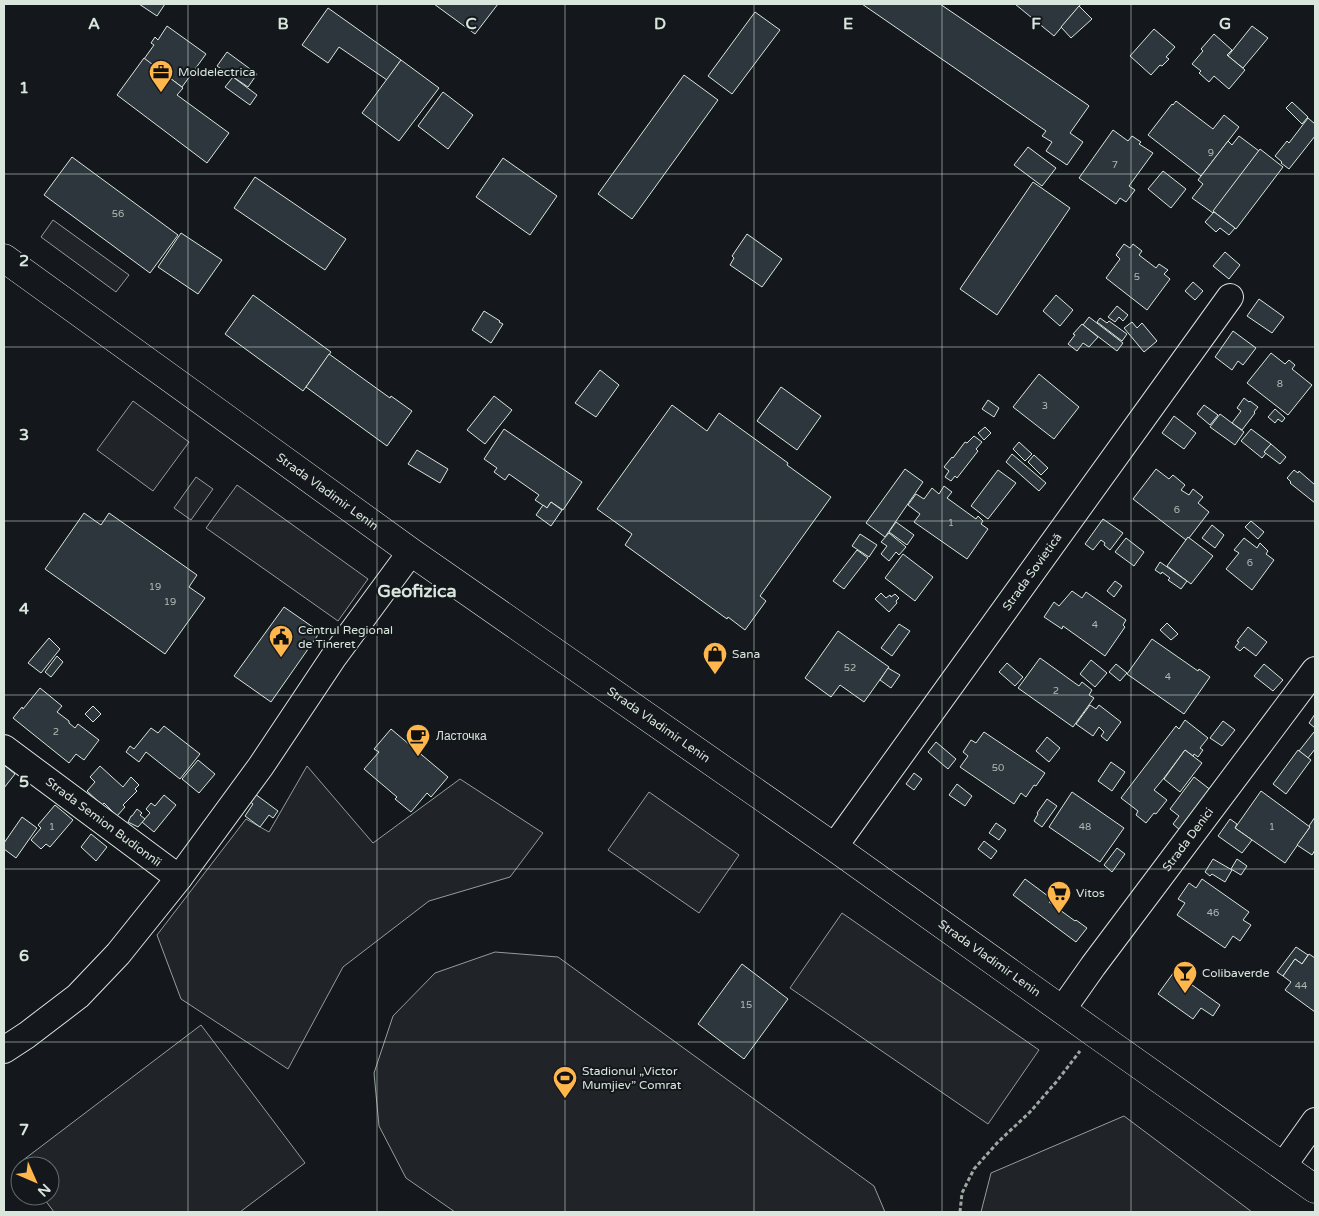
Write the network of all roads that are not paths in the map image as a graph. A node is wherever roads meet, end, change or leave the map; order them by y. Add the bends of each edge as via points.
1 (4, 258) edge
2 (1230, 297) dead end
3 (411, 552) junction
4 (1315, 670) edge
5 (4, 748) edge
6 (834, 847) junction
7 (179, 878) junction
8 (1062, 1010) junction
9 (4, 1050) edge
10 (1315, 1121) edge
11 (1283, 1166) junction
12 (1315, 1188) edge

1 - 3 main road, Strada Vladimir Lenin
2 - 6 street, Strada Sovietică
3 - 6 main road, Strada Vladimir Lenin
3 - 7 street
4 - 8 street, Strada Denici
5 - 7 street, Strada Semion Budionnîi
6 - 8 main road, Strada Vladimir Lenin
7 - 9 street via 118,954 78,996
8 - 11 main road, Strada Vladimir Lenin
10 - 11 street
11 - 12 main road, Strada Vladimir Lenin

